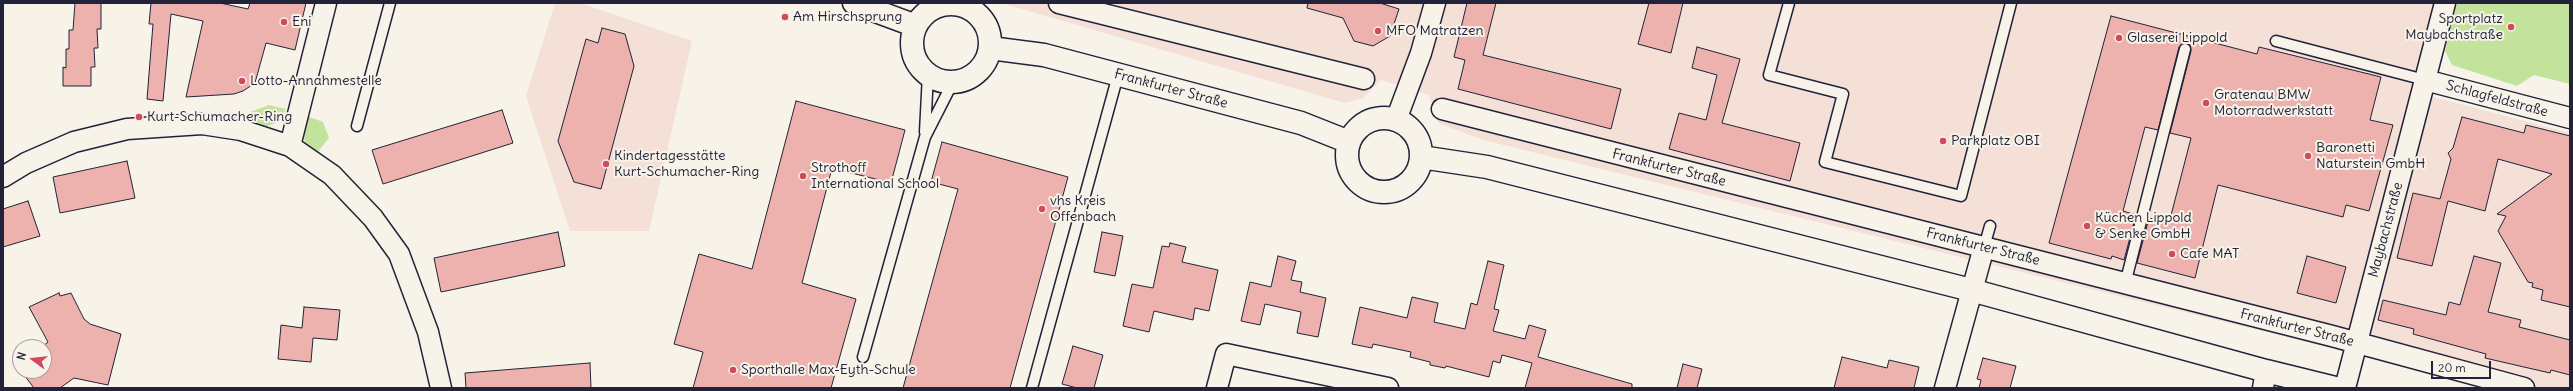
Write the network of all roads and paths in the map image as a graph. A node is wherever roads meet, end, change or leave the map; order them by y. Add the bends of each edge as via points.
1 (326, 3) edge
2 (390, 3) edge
3 (854, 3) edge
4 (1059, 3) edge
5 (1435, 3) edge
6 (1789, 3) edge
7 (2011, 3) edge
8 (2445, 3) edge
9 (916, 26) junction
10 (2276, 41) dead end
11 (990, 48) junction
12 (2186, 49) dead end
13 (928, 74) junction
14 (1118, 75) junction
15 (1364, 79) dead end
16 (2425, 80) junction
17 (953, 82) junction
18 (1442, 109) dead end
19 (2570, 118) edge
20 (1396, 120) junction
21 (357, 126) dead end
22 (925, 136) junction
23 (1349, 142) junction
24 (290, 146) junction
25 (1421, 157) junction
26 (3, 177) edge
27 (1990, 226) dead end
28 (1984, 247) junction
29 (2125, 284) junction
30 (1971, 290) junction
31 (2356, 343) junction
32 (863, 357) dead end
33 (2264, 380) edge
34 (442, 388) edge
35 (1032, 388) edge
36 (1217, 388) edge
37 (1388, 388) edge
38 (1945, 388) edge
39 (2335, 388) edge
40 (2345, 388) edge
41 (2524, 388) edge

1 - 24 street
2 - 21 lane
3 - 9 street
4 - 15 street
5 - 20 street via 1421,53
6 - 7 lane via 1769,75 1843,94 1825,162 1961,196
8 - 16 street, Maybachstraße
9 - 11 street via 933,9 956,4 968,8 985,24
9 - 13 street via 913,52 919,65
10 - 16 lane
11 - 14 street, Frankfurter Straße via 1044,55
11 - 17 street via 982,68 974,75
12 - 29 lane
13 - 17 street via 940,80
13 - 22 lane
14 - 23 street, Frankfurter Straße via 1301,123
14 - 35 lane
16 - 19 street, Schlagfeldstraße
16 - 31 street, Maybachstraße
17 - 22 lane
18 - 28 street, Frankfurter Straße
20 - 23 street via 1371,120 1354,133
20 - 25 street via 1410,128 1416,137
22 - 32 lane
23 - 25 street via 1347,155 1352,173 1365,186 1377,191 1390,191 1411,180 1418,169
24 - 26 street via 241,130 202,124 127,129 74,142 26,163
24 - 34 street via 332,175 372,218 399,254 426,326
25 - 30 street via 1487,167
27 - 28 lane
28 - 29 street, Frankfurter Straße
28 - 30 street
29 - 31 street, Frankfurter Straße
30 - 33 street
30 - 38 street
31 - 40 street, Maybachstraße
31 - 41 street, Frankfurter Straße
33 - 39 street
36 - 37 street via 1226,354

